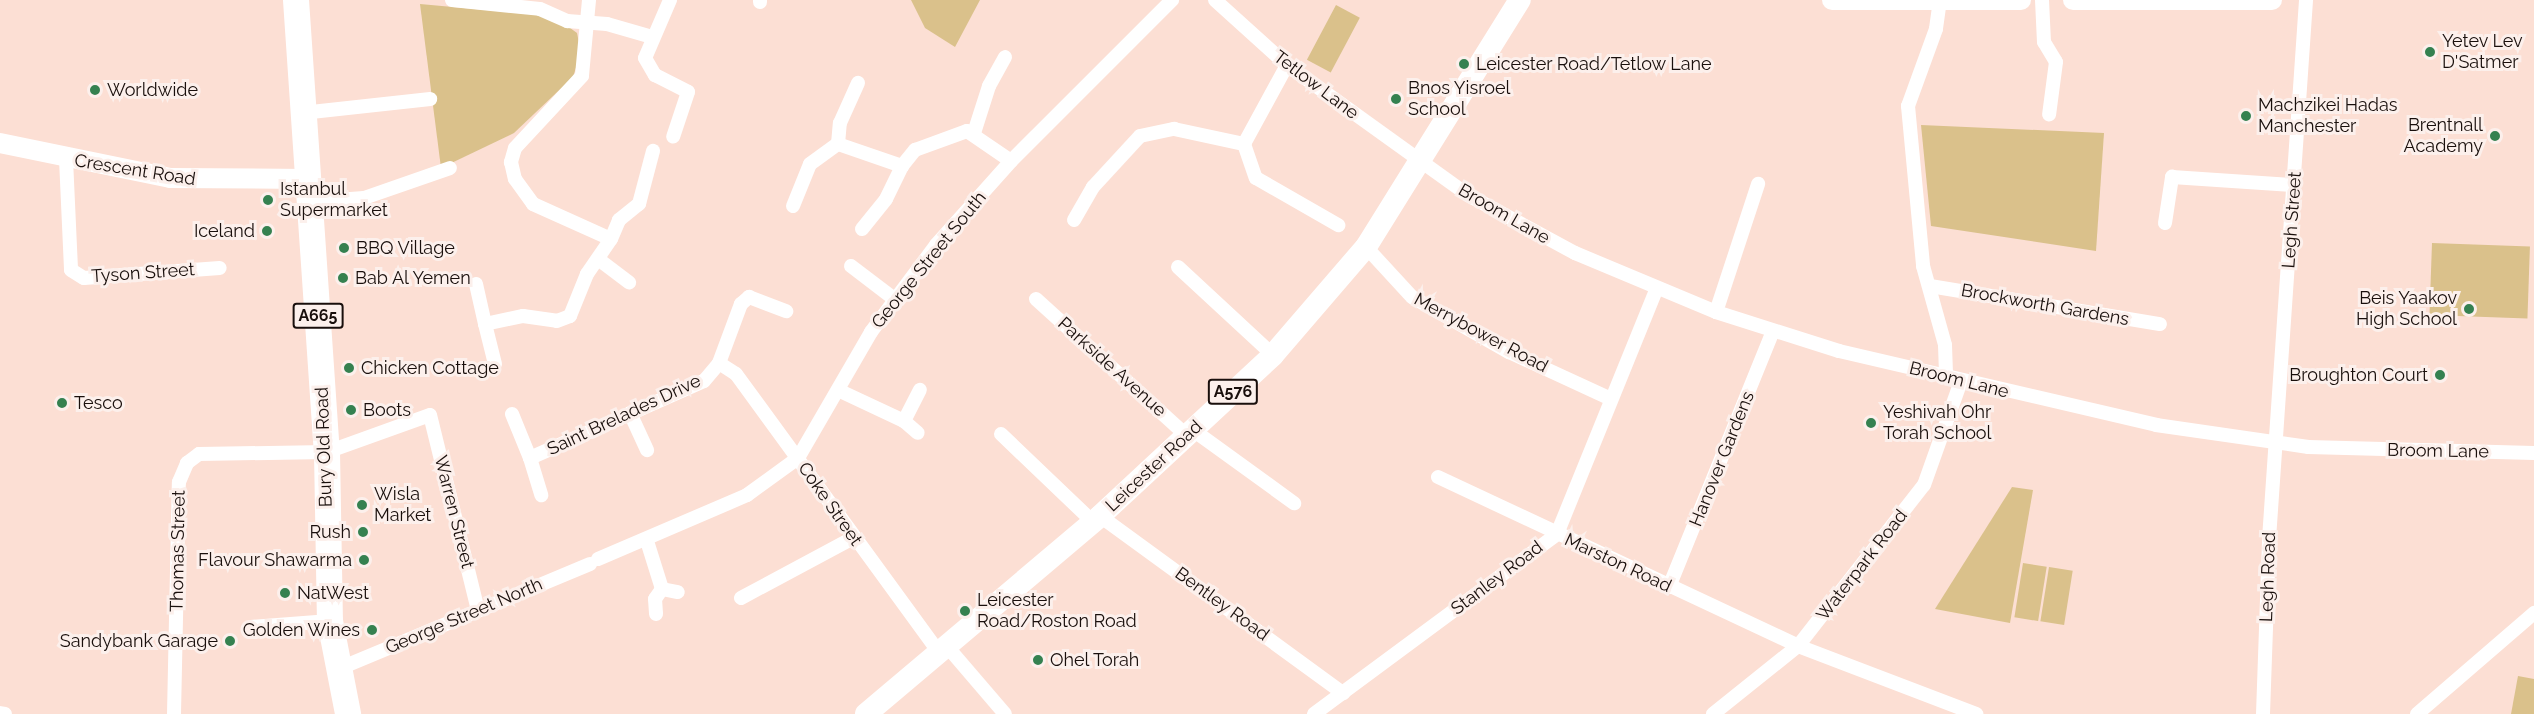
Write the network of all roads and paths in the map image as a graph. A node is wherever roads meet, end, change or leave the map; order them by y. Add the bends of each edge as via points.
1 (296, 0) edge
2 (452, 0) edge
3 (589, 0) edge
4 (670, 0) edge
5 (1172, 0) edge
6 (1215, 0) edge
7 (1520, 0) edge
8 (1832, 0) edge
9 (2021, 0) edge
10 (2042, 0) edge
11 (2073, 0) edge
12 (2272, 0) edge
13 (2306, 0) edge
14 (1940, 1) edge
15 (2186, 1) edge
16 (588, 23) junction
17 (652, 37) junction
18 (1005, 57) dead end
19 (1287, 65) junction
20 (858, 83) dead end
21 (430, 99) dead end
22 (302, 113) junction
23 (2049, 115) dead end
24 (974, 133) junction
25 (674, 137) dead end
26 (0, 143) edge
27 (838, 144) junction
28 (1244, 144) junction
29 (653, 151) dead end
30 (66, 159) junction
31 (1011, 161) junction
32 (1422, 165) junction
33 (902, 166) junction
34 (450, 168) dead end
35 (1758, 184) dead end
36 (2294, 185) junction
37 (309, 191) junction
38 (793, 206) dead end
39 (1074, 220) dead end
40 (2165, 223) dead end
41 (1338, 225) dead end
42 (862, 229) dead end
43 (611, 239) junction
44 (1366, 248) junction
45 (598, 259) junction
46 (851, 266) dead end
47 (1178, 267) dead end
48 (220, 268) dead end
49 (629, 282) dead end
50 (476, 284) dead end
51 (1930, 286) junction
52 (1656, 290) junction
53 (893, 298) junction
54 (1036, 299) dead end
55 (786, 311) dead end
56 (1716, 312) junction
57 (485, 324) junction
58 (2160, 324) dead end
59 (1773, 330) junction
60 (1273, 354) junction
61 (719, 363) junction
62 (495, 364) dead end
63 (1946, 376) junction
64 (1961, 381) junction
65 (920, 390) dead end
66 (840, 391) junction
67 (1611, 399) junction
68 (630, 412) junction
69 (512, 414) dead end
70 (430, 415) joint
71 (904, 421) junction
72 (918, 433) dead end
73 (1190, 433) junction
74 (1001, 434) dead end
75 (2276, 441) junction
76 (647, 450) dead end
77 (327, 452) junction
78 (2534, 453) edge
79 (530, 458) junction
80 (798, 458) junction
81 (1438, 477) dead end
82 (541, 495) dead end
83 (1294, 503) dead end
84 (1097, 519) junction
85 (1557, 534) junction
86 (853, 538) junction
87 (647, 541) junction
88 (594, 561) joint
89 (1669, 587) junction
90 (662, 590) junction
91 (678, 592) dead end
92 (741, 598) dead end
93 (478, 610) junction
94 (2534, 613) edge
95 (656, 614) dead end
96 (330, 621) junction
97 (251, 627) dead end
98 (1798, 646) junction
99 (941, 647) junction
100 (338, 669) junction
101 (1343, 693) junction
102 (0, 713) edge
103 (5, 714) edge
104 (174, 714) edge
105 (348, 714) edge
106 (866, 714) edge
107 (1005, 714) edge
108 (1314, 714) edge
109 (1713, 714) edge
110 (1976, 714) edge
111 (2263, 714) edge
112 (2417, 714) edge

1 - 22 highway, A665
2 - 16 street via 540,9
3 - 16 street
4 - 17 street
5 - 31 street, George Street South
6 - 19 street, Tetlow Lane
7 - 32 main road, Leicester Road / A576
8 - 14 street
9 - 14 street
10 - 23 street via 2044,42 2056,63
11 - 15 street
12 - 15 street
13 - 36 street, Legh Street
14 - 51 street via 1936,29 1908,106 1923,266
16 - 17 street
16 - 43 street via 578,84 523,136 511,162 521,191 533,204
17 - 25 street via 646,66 688,92
18 - 24 street via 989,86
19 - 28 street
19 - 32 street, Tetlow Lane
20 - 27 street via 840,123
21 - 22 street
22 - 37 highway, A665
24 - 31 street
24 - 33 street via 915,150
26 - 30 street, Crescent Road
27 - 33 street
27 - 38 street via 810,164
28 - 39 street via 1174,129 1140,136 1087,195
28 - 41 street via 1256,178
29 - 43 street via 639,204 619,220
30 - 37 street, Crescent Road via 170,178
30 - 48 street, Tyson Street via 71,270 84,278
31 - 53 street, George Street South
32 - 44 main road, Leicester Road / A576
32 - 52 street, Broom Lane via 1515,222
33 - 42 street via 886,199
34 - 37 street via 364,198
35 - 56 street
36 - 40 street via 2172,177
36 - 75 street, Legh Street
37 - 77 highway, Bury Old Road / A665
43 - 45 street
44 - 60 main road, Leicester Road / A576
44 - 67 street, Merrybower Road via 1412,297 1509,352
45 - 49 street
45 - 57 street via 570,316 557,321 523,316
46 - 53 street
47 - 60 street
50 - 57 street
51 - 58 street, Brockworth Gardens
51 - 63 street via 1945,345
52 - 56 street, Broom Lane
52 - 67 street, Stanley Road
53 - 66 street, George Street South
54 - 73 street, Parkside Avenue
55 - 61 street, Saint Brelades Drive via 749,297 741,304
56 - 59 street, Broom Lane
57 - 62 street
59 - 63 street, Broom Lane
59 - 89 street, Hanover Gardens
60 - 73 main road, Leicester Road / A576
61 - 68 street, Saint Brelades Drive via 704,381
61 - 80 street, Coke Street via 736,374
63 - 64 street, Broom Lane
64 - 75 street, Broom Lane via 2111,416
64 - 98 street, Waterpark Road via 1924,484
65 - 71 street
66 - 71 street
66 - 80 street, George Street South
67 - 85 street, Stanley Road
68 - 76 street
68 - 79 street, Saint Brelades Drive
69 - 79 street, Saint Brelades Drive
70 - 77 street, Thomas Street
70 - 93 street, Warren Street
71 - 72 street
73 - 83 street, Parkside Avenue
73 - 84 main road, Leicester Road / A576
74 - 84 street, Bentley Road
75 - 78 street, Broom Lane via 2320,448
75 - 111 street, Legh Road
77 - 96 highway, Bury Old Road / A665
77 - 104 street, Thomas Street via 199,454 182,471
79 - 82 street
80 - 86 street, Coke Street
80 - 87 street, George Street South via 747,495
81 - 85 street, Marston Road
84 - 99 main road, Leicester Road / A576
84 - 101 street, Bentley Road
85 - 89 street, Marston Road
85 - 101 street, Stanley Road
86 - 92 street
86 - 99 street, Coke Street
87 - 88 street, George Street South
87 - 90 street
88 - 93 street, George Street North
89 - 98 street, Marston Road
90 - 91 street
90 - 95 street via 655,599
93 - 100 street, George Street North
94 - 112 street
96 - 97 street
96 - 100 highway, Bury Old Road / A665
98 - 109 street, Waterpark Road
98 - 110 street, Marston Road
99 - 106 main road, Leicester Road / A576
99 - 107 street, Coke Street
100 - 105 highway, Bury Old Road / A665
101 - 108 street, Stanley Road
102 - 103 street

